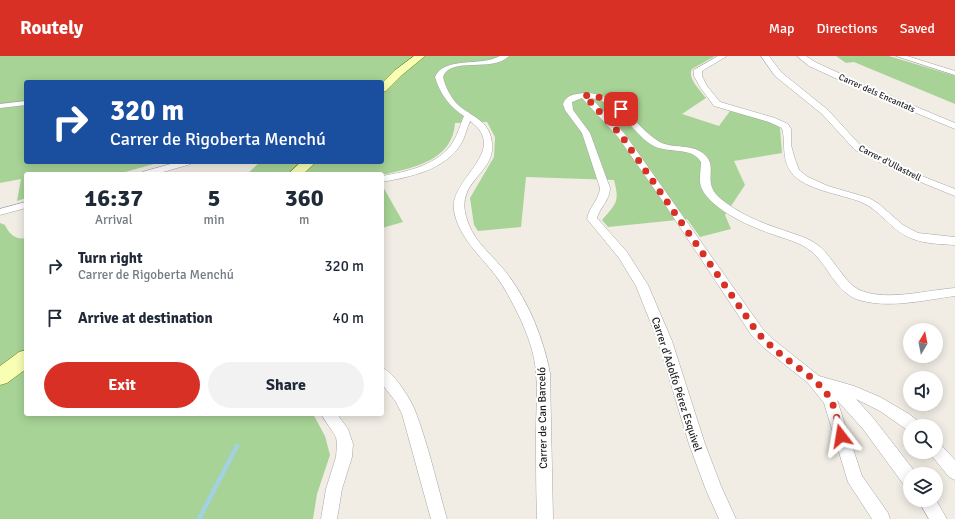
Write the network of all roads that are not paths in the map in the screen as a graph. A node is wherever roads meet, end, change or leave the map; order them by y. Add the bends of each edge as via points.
1 (420, 56) edge
2 (505, 56) edge
3 (722, 56) edge
4 (765, 56) edge
5 (801, 56) edge
6 (900, 56) edge
7 (955, 73) edge
8 (384, 88) edge
9 (584, 95) junction
10 (24, 104) edge
11 (0, 106) edge
12 (469, 115) junction
13 (955, 126) edge
14 (181, 164) edge
15 (308, 164) edge
16 (152, 172) edge
17 (298, 172) edge
18 (384, 179) edge
19 (955, 193) edge
20 (24, 206) edge
21 (0, 212) edge
22 (955, 242) edge
23 (955, 292) edge
24 (24, 359) edge
25 (0, 377) edge
26 (384, 377) edge
27 (819, 381) junction
28 (330, 416) edge
29 (905, 419) edge
30 (943, 458) edge
31 (903, 470) edge
32 (955, 472) edge
33 (931, 507) edge
34 (328, 519) edge
35 (439, 519) edge
36 (545, 519) edge
37 (728, 519) edge
38 (882, 519) edge
39 (939, 519) edge

1 - 8 main road
2 - 12 street, Carrer de Can Barceló via 496,61 460,58 439,74 455,106
3 - 22 street via 698,70 704,87 718,104 785,126 790,159 797,174 814,184 870,202 899,227 915,236 927,240
4 - 19 street, Carrer d'Ullastrell via 778,74 825,112 858,148 911,175
5 - 13 street, Carrer dels Encantats via 812,64 866,89
6 - 7 street
9 - 23 street via 601,97 613,103 647,137 659,145 701,156 706,165 705,184 714,199 754,223 812,247 855,294 885,299
9 - 27 street via 621,135 757,332 784,357
9 - 37 street, Carrer d'Adolfo Pérez Esquivel via 571,99 567,104 586,133 605,188 606,195 592,214 592,219 623,255 642,286 665,341 697,444
10 - 11 street
12 - 18 street via 455,146 445,156 407,174
12 - 36 street, Carrer de Can Barceló via 482,126 488,146 483,162 460,198 460,214 468,234 509,286 533,332 539,350 543,374
14 - 16 street
15 - 17 main road
20 - 21 street
24 - 25 main road
26 - 35 street via 409,413
27 - 29 street via 851,390 878,402
27 - 31 street via 840,394 868,424
27 - 38 street via 830,400 856,482
28 - 34 street via 343,434 345,444
30 - 32 street
33 - 39 street

